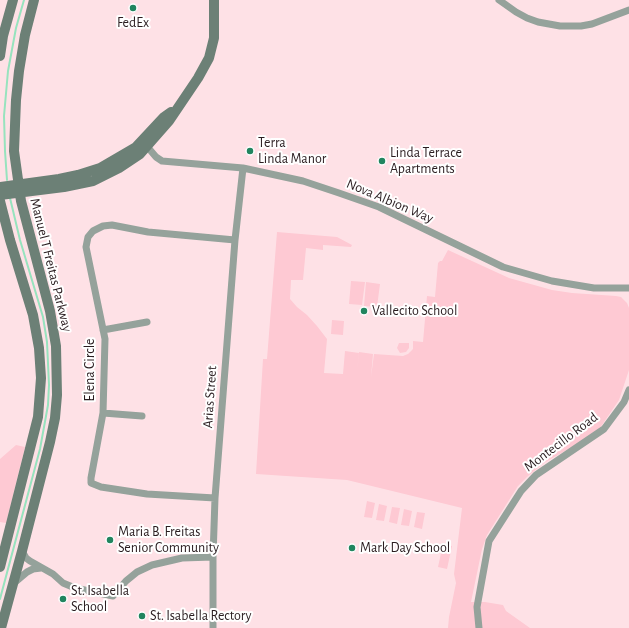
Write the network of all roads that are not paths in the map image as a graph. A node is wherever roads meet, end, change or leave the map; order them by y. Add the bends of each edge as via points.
1 (13, 0) edge
2 (34, 0) edge
3 (214, 0) edge
4 (499, 0) edge
5 (629, 10) edge
6 (0, 56) edge
7 (144, 144) junction
8 (243, 168) junction
9 (8, 191) edge
10 (235, 240) junction
11 (629, 288) edge
12 (147, 322) dead end
13 (103, 330) junction
14 (629, 390) edge
15 (103, 413) junction
16 (142, 416) dead end
17 (215, 498) junction
18 (22, 551) junction
19 (213, 557) junction
20 (0, 567) edge
21 (42, 568) junction
22 (14, 583) junction
23 (1, 628) edge
24 (214, 628) edge
25 (479, 628) edge

1 - 6 main road
2 - 9 main road, Manuel T Freitas Parkway via 25,35 16,100 14,151
3 - 7 main road via 214,38 209,58 179,106 164,117
4 - 5 street via 527,18 560,26 592,24
7 - 8 street, Nova Albion Way via 162,161
7 - 9 main road via 91,176 59,179
8 - 10 street, Arias Street
8 - 11 street, Nova Albion Way via 303,181 379,207 504,267 552,281 594,288
9 - 18 main road, Manuel T Freitas Parkway via 50,311 58,377 53,430
9 - 20 main road, Manuel T Freitas Parkway via 10,240 33,315 41,378 38,417
10 - 13 street, Elena Circle via 148,232 112,225 93,231 88,237 86,247
10 - 17 street, Arias Street
12 - 13 street
13 - 15 street, Elena Circle
14 - 25 street, Montecillo Road via 624,402 604,429 536,474 521,491 489,541 478,607
15 - 16 street
15 - 17 street, Elena Circle via 91,478 93,485 147,494
17 - 19 street, Arias Street
18 - 21 street via 26,558
18 - 22 main road, Manuel T Freitas Parkway
19 - 21 street via 182,558 152,565 137,572 113,596 75,588
19 - 24 street, Arias Street
21 - 22 street via 27,572
22 - 23 main road, Manuel T Freitas Parkway

